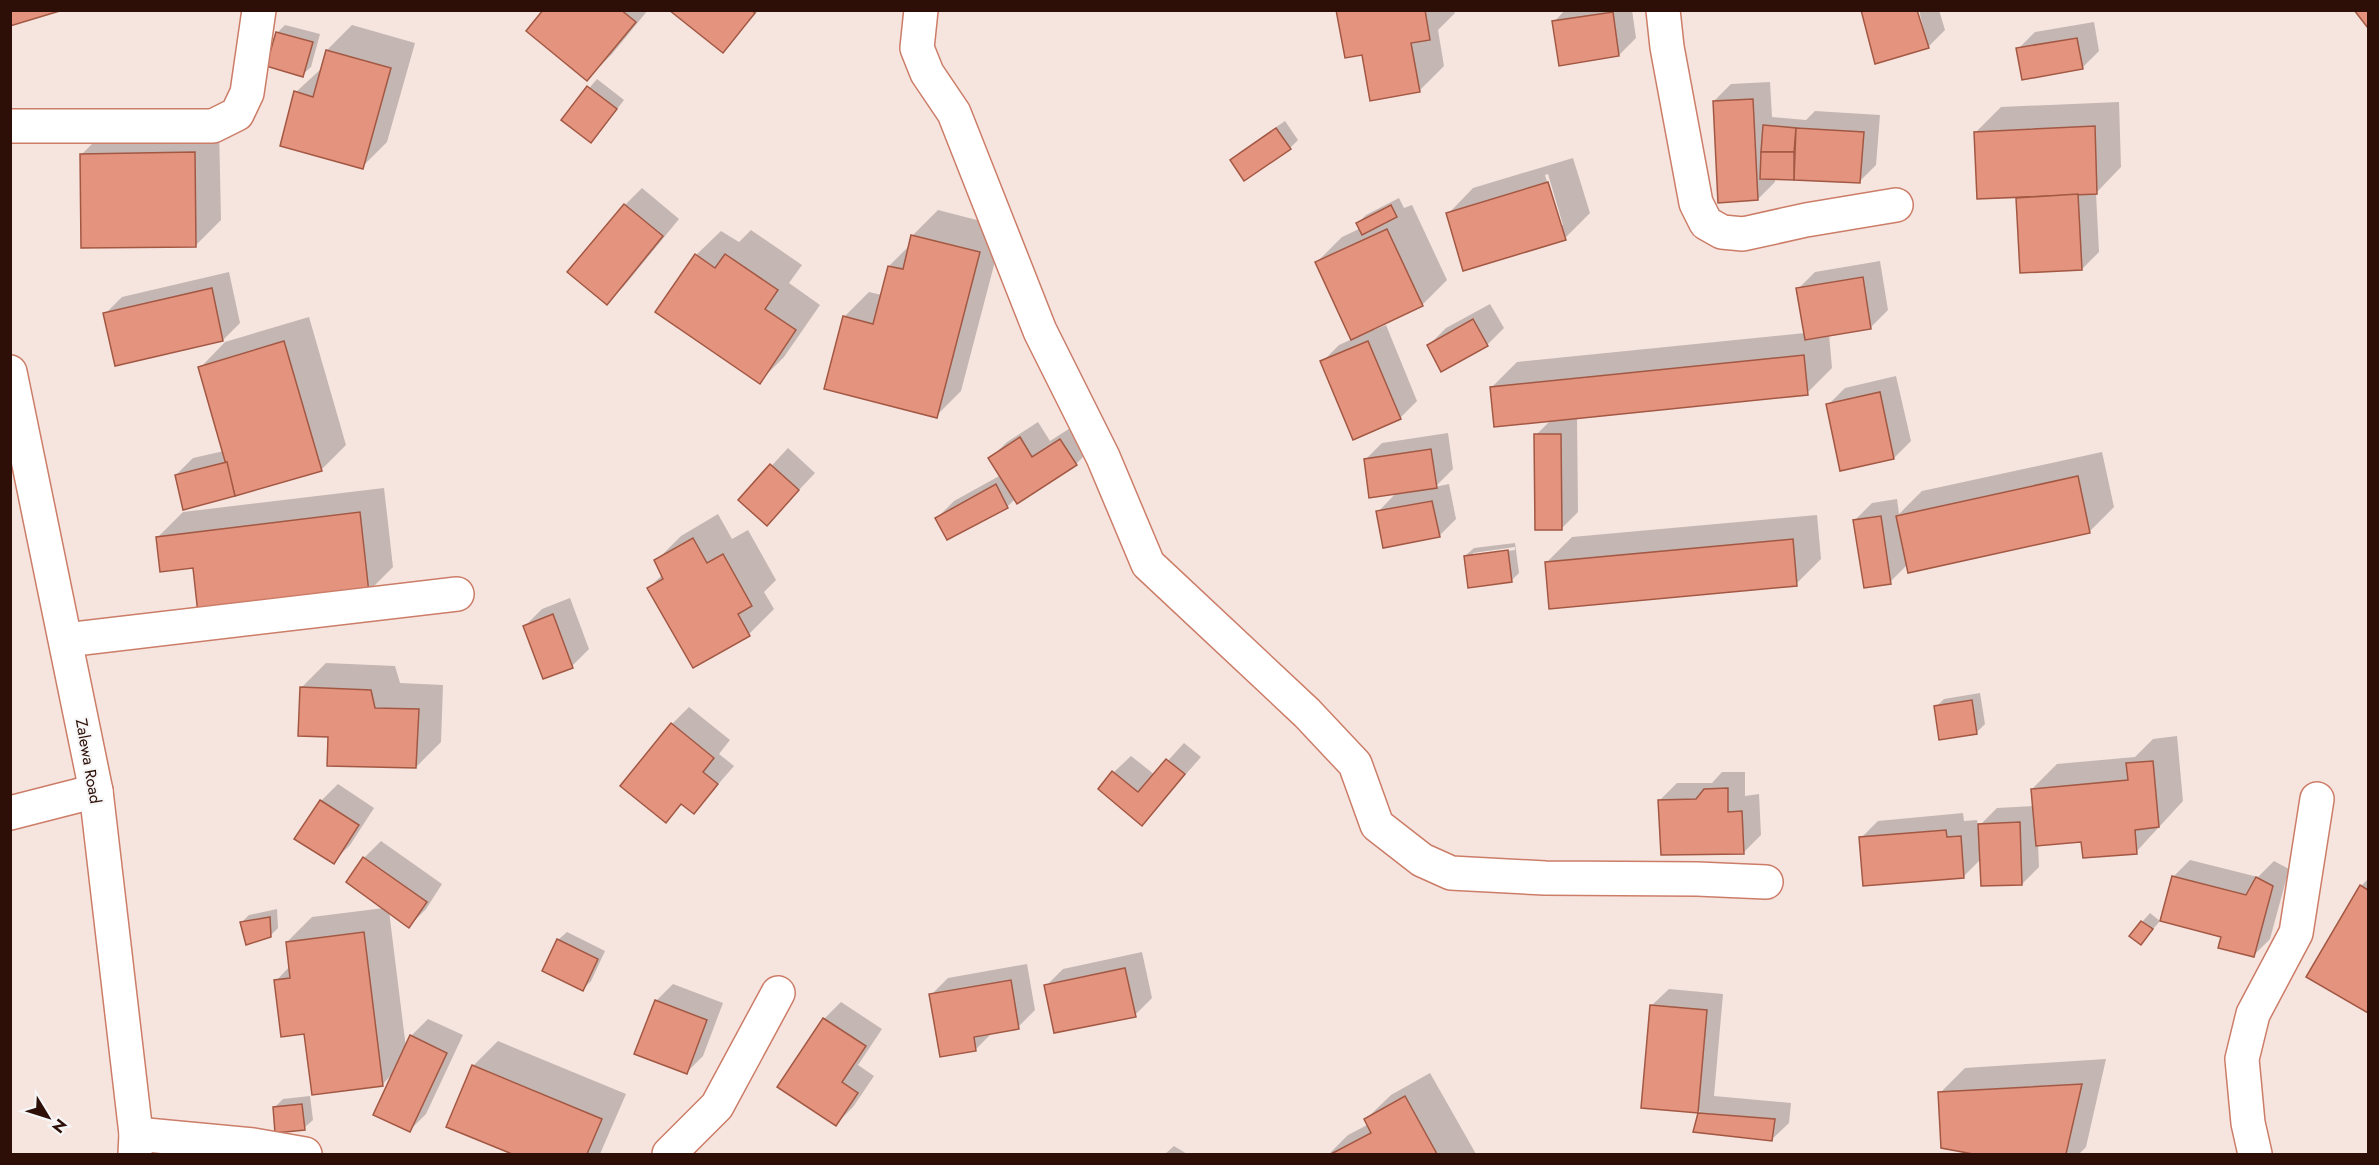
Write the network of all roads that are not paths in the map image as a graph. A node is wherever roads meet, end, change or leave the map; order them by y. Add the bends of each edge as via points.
1 (259, 10) edge
2 (921, 10) edge
3 (1663, 10) edge
4 (10, 126) edge
5 (1896, 205) dead end
6 (10, 372) edge
7 (457, 594) dead end
8 (66, 640) junction
9 (96, 791) junction
10 (2317, 799) dead end
11 (10, 813) edge
12 (1766, 882) dead end
13 (778, 993) dead end
14 (136, 1144) edge
15 (304, 1155) edge
16 (669, 1155) edge
17 (2255, 1155) edge

1 - 4 main road via 247,93 237,114 213,126
2 - 12 main road via 917,48 927,73 954,113 1040,331 1103,457 1148,564 1307,713 1355,765 1377,825 1422,860 1451,873
3 - 5 main road via 1696,203 1706,223 1722,232 1743,234
6 - 8 main road, Zalewa Road
7 - 8 main road
8 - 9 main road, Zalewa Road
9 - 11 main road
9 - 14 main road, Zalewa Road
10 - 17 main road via 2296,933 2253,1014 2242,1059
13 - 16 main road via 717,1106
14 - 15 main road via 253,1145

